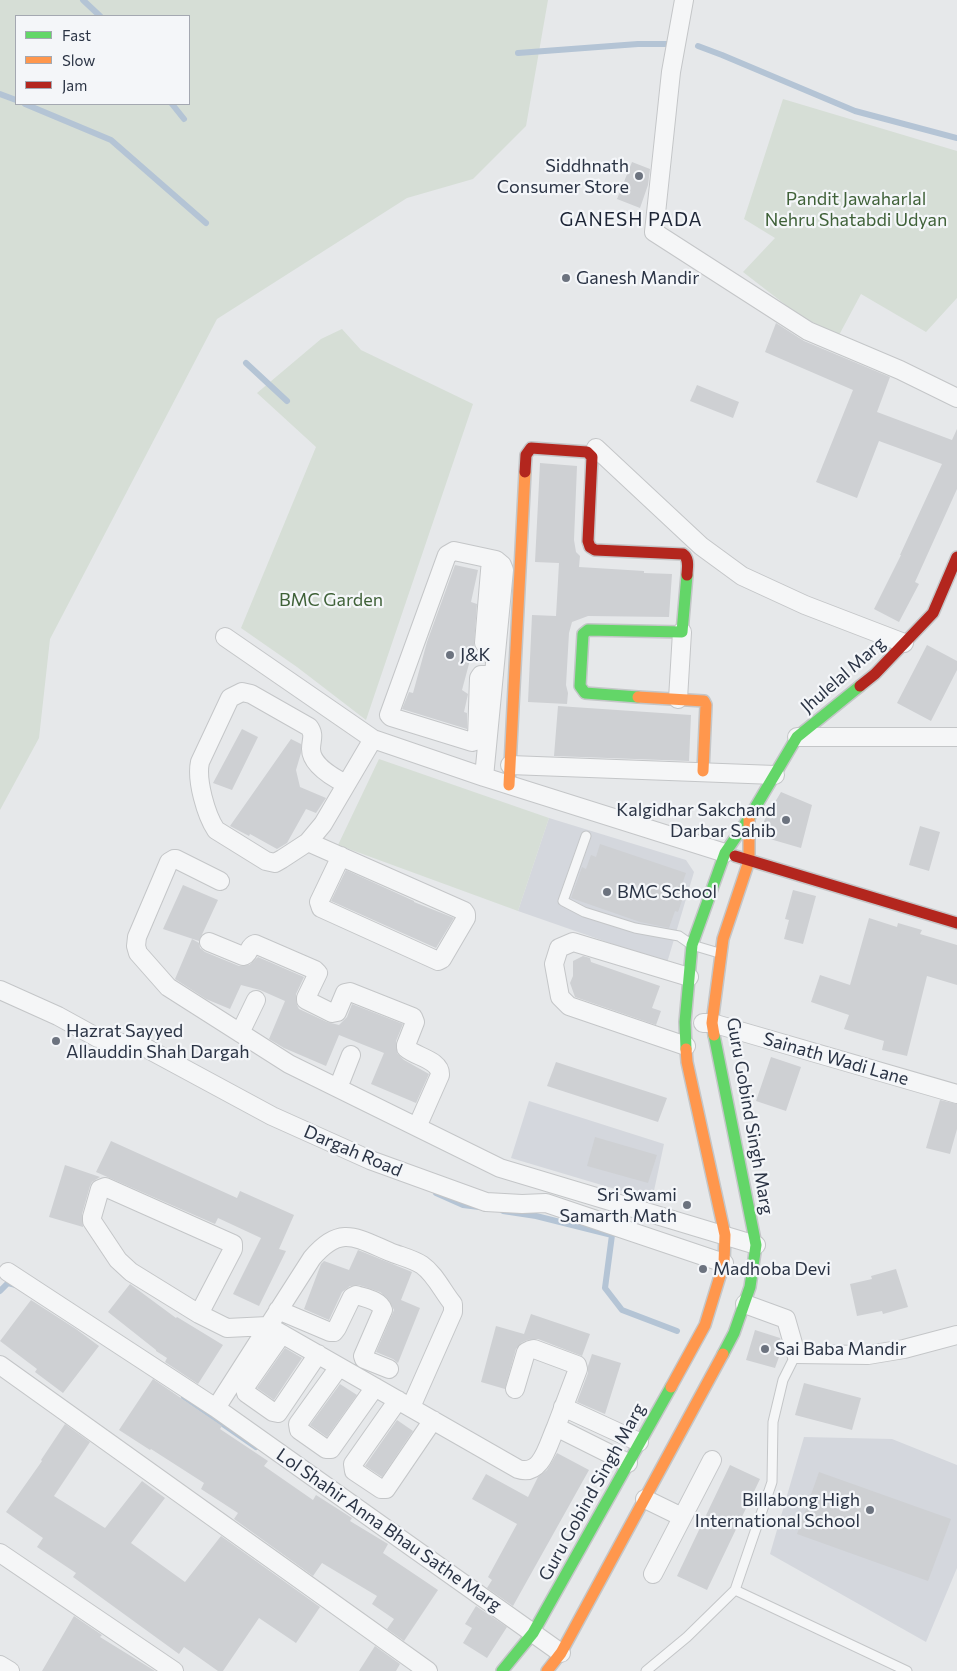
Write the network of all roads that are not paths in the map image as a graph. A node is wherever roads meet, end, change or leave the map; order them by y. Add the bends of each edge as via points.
1 (684, 0) edge
2 (957, 398) edge
3 (596, 448) dead end
4 (491, 560) junction
5 (955, 568) edge
6 (682, 632) junction
7 (225, 637) dead end
8 (904, 643) junction
9 (484, 644) dead end
10 (494, 675) junction
11 (678, 699) junction
12 (797, 737) junction
13 (957, 737) edge
14 (374, 739) junction
15 (510, 764) junction
16 (703, 771) junction
17 (775, 775) junction
18 (484, 777) junction
19 (346, 784) junction
20 (509, 785) junction
21 (749, 818) junction
22 (586, 836) dead end
23 (308, 842) junction
24 (725, 853) junction
25 (341, 856) junction
26 (749, 861) junction
27 (220, 880) dead end
28 (957, 923) edge
29 (209, 942) dead end
30 (692, 945) junction
31 (721, 954) junction
32 (689, 977) junction
33 (0, 990) edge
34 (256, 1000) dead end
35 (685, 1022) junction
36 (712, 1023) junction
37 (240, 1033) junction
38 (686, 1046) junction
39 (351, 1055) dead end
40 (338, 1088) junction
41 (957, 1094) edge
42 (417, 1127) junction
43 (725, 1235) junction
44 (756, 1244) junction
45 (724, 1264) junction
46 (8, 1272) dead end
47 (745, 1304) junction
48 (278, 1310) junction
49 (199, 1314) junction
50 (705, 1325) junction
51 (275, 1330) junction
52 (734, 1333) junction
53 (957, 1335) edge
54 (318, 1354) junction
55 (796, 1354) junction
56 (0, 1365) edge
57 (339, 1366) junction
58 (389, 1369) dead end
59 (375, 1387) junction
60 (515, 1389) dead end
61 (404, 1403) junction
62 (563, 1407) junction
63 (216, 1408) junction
64 (433, 1420) junction
65 (556, 1427) junction
66 (610, 1429) junction
67 (640, 1442) junction
68 (600, 1449) junction
69 (712, 1460) dead end
70 (628, 1463) junction
71 (645, 1499) junction
72 (682, 1517) junction
73 (0, 1553) edge
74 (653, 1574) dead end
75 (735, 1590) junction
76 (533, 1633) junction
77 (561, 1653) junction
78 (0, 1665) edge
79 (10, 1671) edge
80 (174, 1671) edge
81 (428, 1671) edge
82 (502, 1671) edge
83 (547, 1671) edge
84 (646, 1671) edge
85 (907, 1671) edge

1 - 2 street via 671,72 654,232 808,331
3 - 8 street via 701,546 742,576 805,605
4 - 9 street
4 - 10 street via 500,563 504,570
4 - 10 street via 454,551 447,555 389,715 475,741 479,678 481,675
5 - 8 street, Jhulelal Marg via 933,613
6 - 11 street
6 - 11 street via 588,630 583,634 580,686 585,693
6 - 15 street via 686,556 595,550 590,547 592,457 587,452 531,448 526,454
7 - 14 street
8 - 12 street, Jhulelal Marg via 875,674
10 - 18 street
11 - 16 street via 706,702
12 - 13 street
12 - 17 street, Jhulelal Marg
14 - 18 street
14 - 19 street
15 - 16 street
15 - 20 street
16 - 17 street
17 - 21 street, Jhulelal Marg
18 - 20 street
19 - 23 street via 323,824
19 - 23 street via 329,775 311,754 313,737 309,727 251,694 242,692 230,698 198,770 211,823 216,830 266,861 275,863
20 - 24 street
21 - 24 street, Guru Gobind Singh Marg
21 - 26 street, Guru Gobind Singh Marg
22 - 30 lane via 563,901 584,912 635,928 679,936
23 - 25 street
24 - 26 street
24 - 30 street, Guru Gobind Singh Marg
25 - 25 street via 319,902 321,908 438,961 442,959 466,918 464,911
26 - 28 street
26 - 31 street, Guru Gobind Singh Marg
27 - 37 street via 176,859 171,860 136,946 138,953 168,987
29 - 42 street via 244,956 254,944 316,970 318,973 306,1000 332,1013 337,1012 345,993 350,992 413,1017 415,1022 406,1048 438,1066 441,1071
30 - 31 lane
30 - 32 street, Guru Gobind Singh Marg
31 - 36 street, Guru Gobind Singh Marg
32 - 35 street, Guru Gobind Singh Marg
32 - 38 street via 573,942 559,948 554,964 560,997 569,1006
33 - 45 street, Dargah Road via 98,1038 146,1048 272,1116 370,1160 486,1202 546,1203
34 - 37 street
35 - 36 street, Sainath Wadi Lane
35 - 38 street, Guru Gobind Singh Marg
36 - 41 street, Sainath Wadi Lane
36 - 44 street, Guru Gobind Singh Marg
37 - 40 street via 289,1064
38 - 43 street, Guru Gobind Singh Marg
39 - 40 street
40 - 42 street
42 - 43 street via 500,1168 535,1172
43 - 44 street
43 - 45 street, Guru Gobind Singh Marg
44 - 47 street, Guru Gobind Singh Marg
45 - 50 street, Guru Gobind Singh Marg
46 - 63 street, Lol Shahir Anna Bhau Sathe Marg
47 - 52 street, Guru Gobind Singh Marg
47 - 55 street via 786,1319
48 - 51 street
48 - 58 street via 334,1332 352,1297 356,1295 379,1303 383,1310 364,1359
48 - 61 street via 312,1258 322,1246 336,1238 354,1236 422,1265 454,1304 453,1312
49 - 49 street via 131,1272 118,1260 92,1222 102,1188 231,1242 233,1249
49 - 51 street via 227,1328
50 - 52 street
50 - 67 street, Guru Gobind Singh Marg
51 - 54 street
51 - 54 street via 245,1387 246,1393 273,1412 278,1413
51 - 63 street
52 - 71 street, Guru Gobind Singh Marg
53 - 55 street via 904,1349 868,1354
54 - 57 street
55 - 75 lane via 784,1380 773,1422 772,1482
56 - 81 street
57 - 59 street
57 - 59 street via 298,1424 299,1430 326,1449 331,1449
59 - 61 street
60 - 62 street via 526,1352 530,1350 577,1364
61 - 64 street
61 - 64 street via 353,1464 354,1470 381,1489 386,1490
62 - 65 street
62 - 66 street
63 - 76 street, Lol Shahir Anna Bhau Sathe Marg
64 - 65 street via 524,1471 537,1466
65 - 68 street
66 - 67 street
66 - 68 street
67 - 70 street, Guru Gobind Singh Marg
68 - 70 street
69 - 72 street
70 - 76 street, Guru Gobind Singh Marg
71 - 72 street
71 - 77 street, Guru Gobind Singh Marg
72 - 74 street
73 - 80 street
75 - 84 lane
75 - 85 lane
76 - 77 street, Lol Shahir Anna Bhau Sathe Marg
76 - 82 street, Guru Gobind Singh Marg
77 - 83 street, Guru Gobind Singh Marg
78 - 79 street

